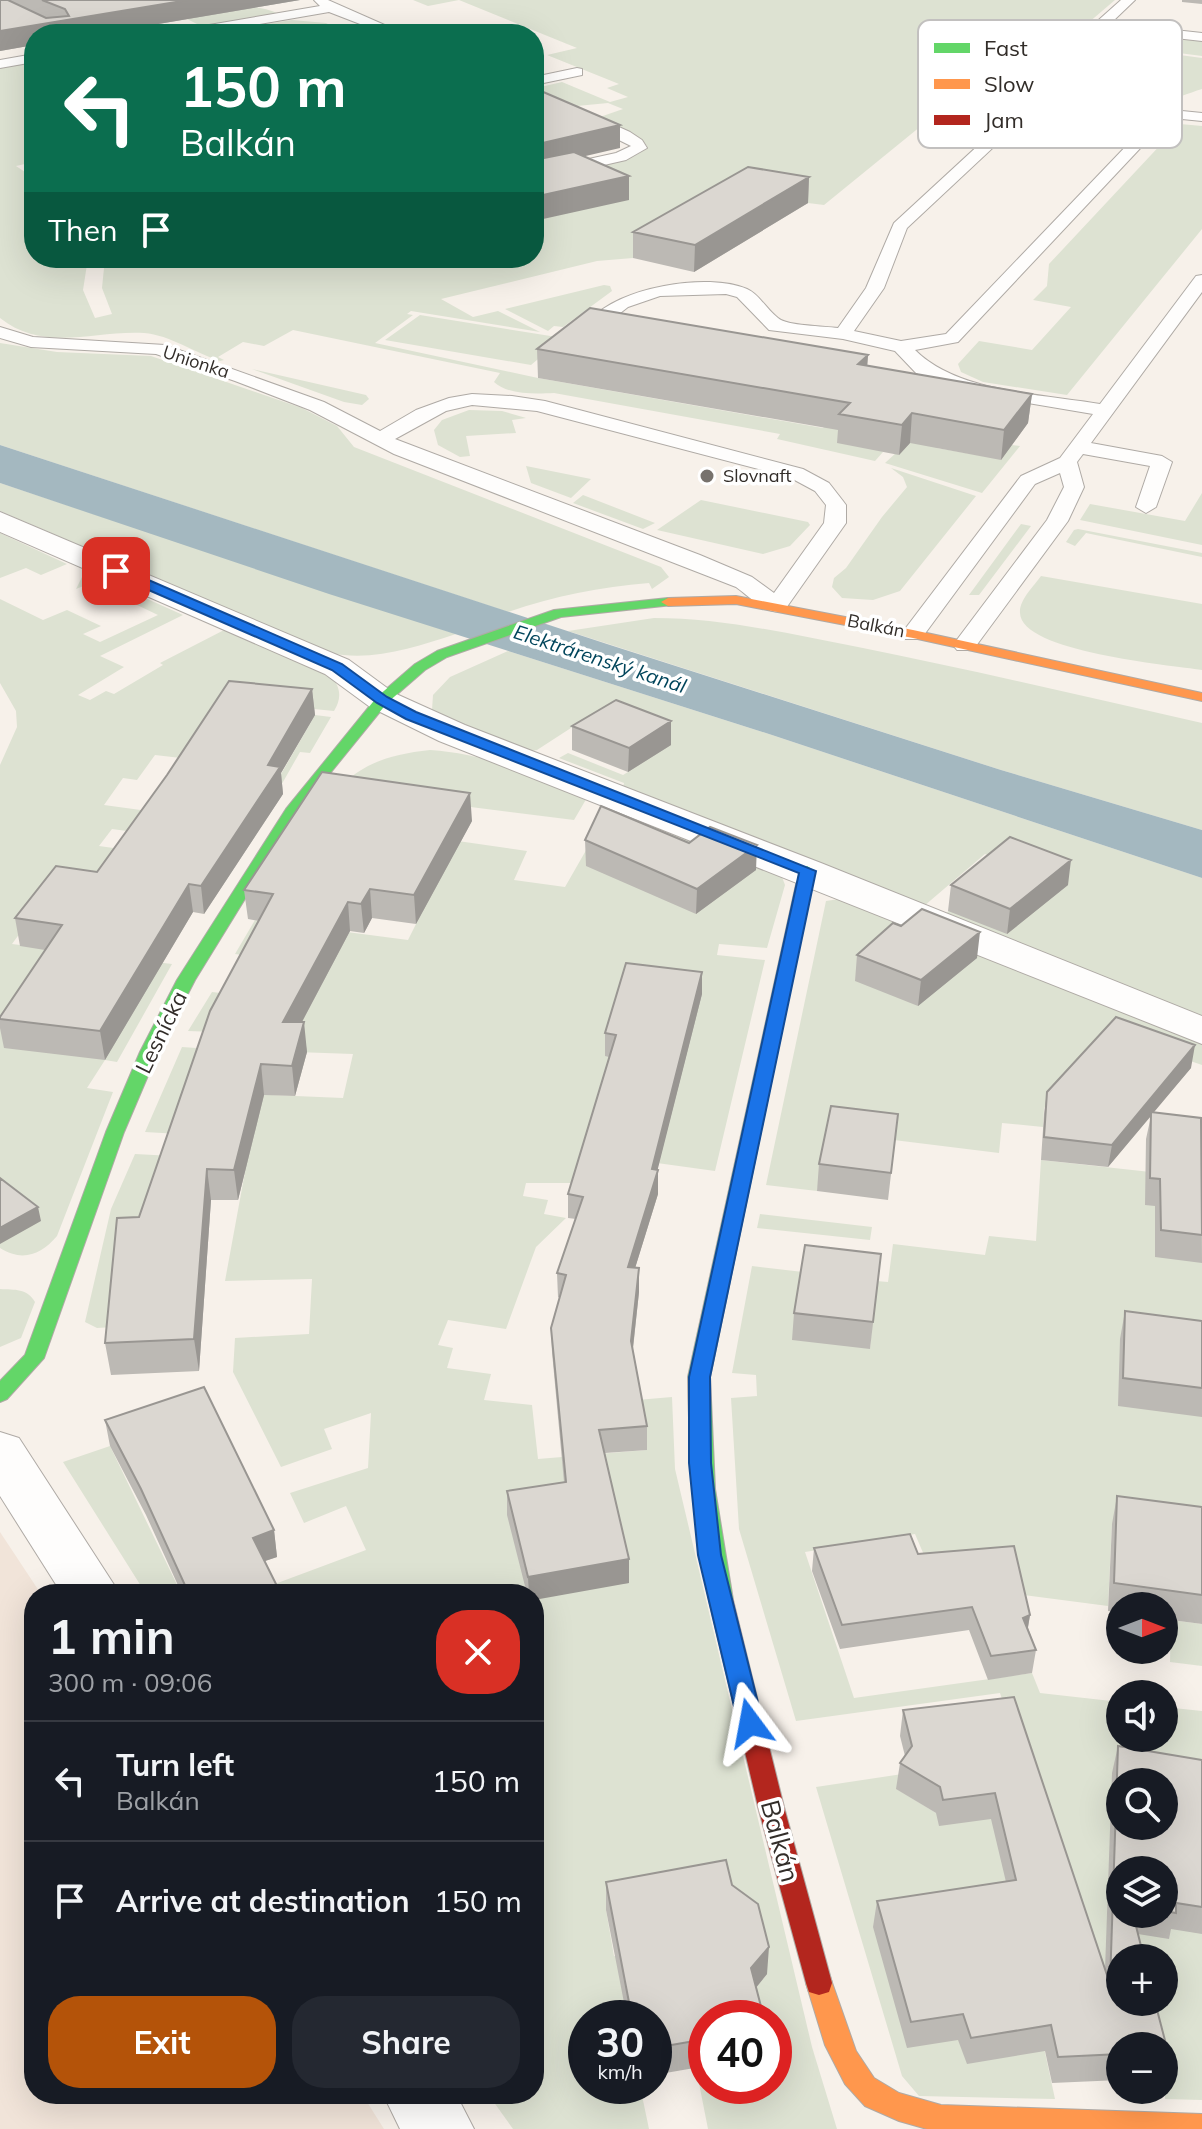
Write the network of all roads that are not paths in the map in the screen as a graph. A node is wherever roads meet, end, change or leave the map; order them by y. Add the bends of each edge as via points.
1 (1129, 0) edge
2 (325, 4) edge
3 (1107, 20) edge
4 (228, 24) edge
5 (374, 24) edge
6 (1182, 35) edge
7 (1202, 37) edge
8 (24, 60) edge
9 (0, 64) edge
10 (577, 72) dead end
11 (544, 79) edge
12 (544, 98) edge
13 (1182, 115) edge
14 (1202, 117) edge
15 (984, 148) edge
16 (1133, 148) edge
17 (544, 174) edge
18 (1202, 280) edge
19 (599, 321) edge
20 (0, 332) edge
21 (843, 334) junction
22 (901, 347) junction
23 (1104, 410) junction
24 (382, 438) junction
25 (1072, 455) junction
26 (1146, 507) dead end
27 (0, 521) edge
28 (776, 606) junction
29 (913, 634) junction
30 (465, 645) joint
31 (965, 645) junction
32 (1198, 693) edge
33 (382, 700) junction
34 (807, 871) junction
35 (1202, 1031) edge
36 (0, 1394) edge
37 (0, 1452) edge
38 (86, 1584) edge
39 (423, 2104) edge
40 (1202, 2128) edge
41 (439, 2129) edge

1 - 3 lane
2 - 4 lane
2 - 5 lane
6 - 7 lane
8 - 9 lane
10 - 11 lane
12 - 17 lane via 625,135 639,148
13 - 14 lane
15 - 21 lane via 900,226 875,288
16 - 22 lane via 966,326 952,338
18 - 23 lane
19 - 21 lane via 622,303 658,291 726,289 743,293 775,326
20 - 24 lane, Unionka via 40,343 158,349 317,406
21 - 22 lane
22 - 23 lane via 923,369 959,386
23 - 25 lane
24 - 28 lane, Unionka via 401,450 744,582
24 - 28 lane via 430,408 462,399 500,399 796,473 822,487 836,505 835,523
25 - 26 lane via 1162,462
25 - 29 lane via 1028,480
25 - 31 lane via 1074,487 1057,521
27 - 33 street via 337,667
28 - 29 street, Balkán
28 - 30 street, Balkán via 703,598 559,613
29 - 31 street, Balkán
30 - 33 street, Lesnícka via 420,667
31 - 32 street, Balkán
33 - 34 street via 452,733
33 - 36 street, Lesnícka via 291,812 186,980 115,1132 34,1358
34 - 35 street
34 - 40 street, Balkán via 699,1377 700,1463 710,1555 825,2007 846,2060 872,2094 920,2115
37 - 38 street
39 - 41 street

